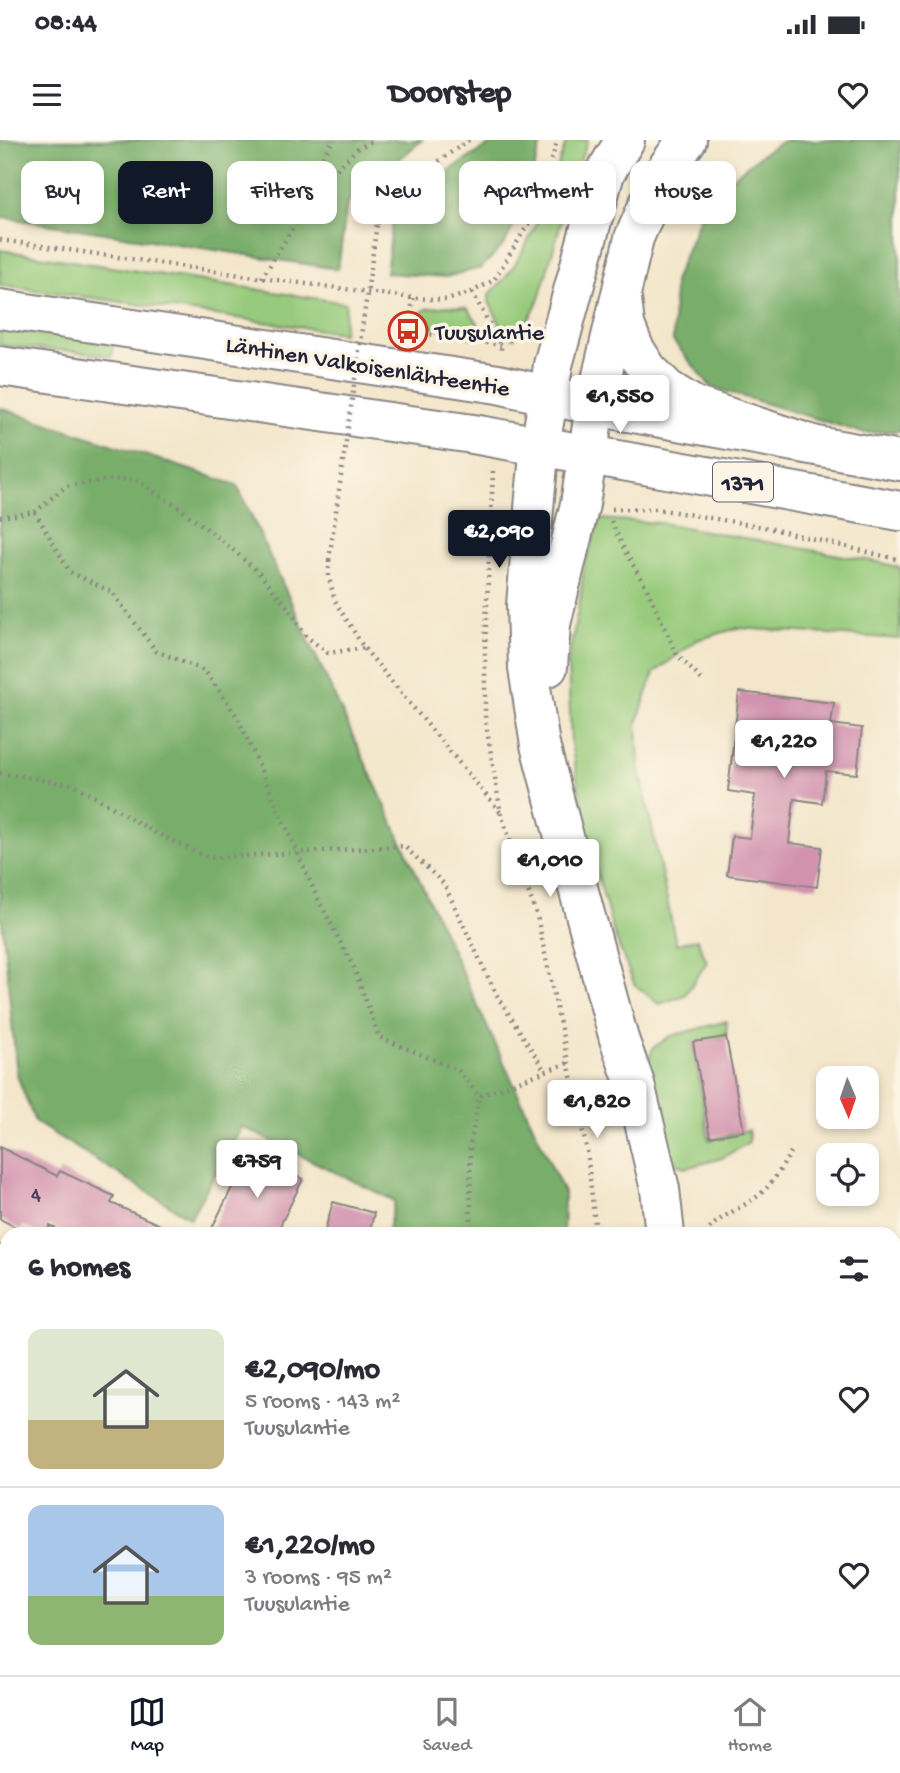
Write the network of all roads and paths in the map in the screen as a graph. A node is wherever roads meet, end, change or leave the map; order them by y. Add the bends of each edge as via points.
1 (333, 140) edge
2 (373, 140) edge
3 (469, 140) edge
4 (557, 140) edge
5 (625, 140) edge
6 (687, 140) edge
7 (322, 161) edge
8 (337, 169) edge
9 (295, 224) edge
10 (0, 240) edge
11 (262, 278) junction
12 (621, 295) junction
13 (413, 299) junction
14 (0, 309) edge
15 (501, 345) dead end
16 (0, 366) edge
17 (549, 395) junction
18 (595, 406) junction
19 (540, 445) junction
20 (813, 445) junction
21 (587, 454) junction
22 (900, 461) edge
23 (493, 489) dead end
24 (535, 497) junction
25 (595, 507) junction
26 (900, 511) edge
27 (35, 512) junction
28 (0, 517) edge
29 (900, 560) edge
30 (364, 648) junction
31 (703, 681) dead end
32 (540, 746) junction
33 (0, 773) edge
34 (501, 814) dead end
35 (299, 854) junction
36 (619, 1039) junction
37 (568, 1062) dead end
38 (545, 1071) junction
39 (479, 1096) junction
40 (792, 1150) dead end
41 (471, 1227) edge
42 (642, 1227) edge
43 (664, 1227) edge
44 (712, 1227) edge

1 - 7 path
2 - 8 path
3 - 30 path, bridge via 394,192 377,224 329,560 335,601
4 - 13 path via 540,205 494,280 447,300
5 - 17 main road via 605,173
6 - 12 main road via 660,178 634,238
9 - 11 path
10 - 11 path
11 - 13 path
12 - 18 main road
12 - 20 main road via 634,348 668,390 694,406
13 - 15 path via 408,331
14 - 17 main road, Läntinen Valkoisenlähteentie
16 - 19 main road
17 - 18 main road, Läntinen Valkoisenlähteentie / 1371
17 - 19 main road
18 - 20 main road, Läntinen Valkoisenlähteentie / 1371
18 - 21 main road
19 - 21 main road
19 - 24 main road
20 - 22 main road, Läntinen Valkoisenlähteentie / 1371
21 - 25 main road
21 - 26 main road, 1371
23 - 24 path
24 - 32 main road via 526,605 527,656
25 - 29 path via 657,509 764,527
25 - 31 path via 611,524 646,587 677,655
25 - 32 main road via 551,624
27 - 28 path
27 - 30 path via 66,486 135,479 178,507 259,573 307,636 328,653
27 - 35 path via 70,572 111,592 156,650 205,671 238,718
30 - 34 path
32 - 36 main road
33 - 35 path via 75,785 208,858
35 - 38 path via 404,846 444,884 496,994
35 - 39 path via 354,968 379,1037 458,1070
36 - 42 main road via 621,1094
36 - 43 main road via 635,1084
37 - 38 path
38 - 39 path
39 - 41 path via 470,1148
40 - 44 path via 776,1178 757,1197

